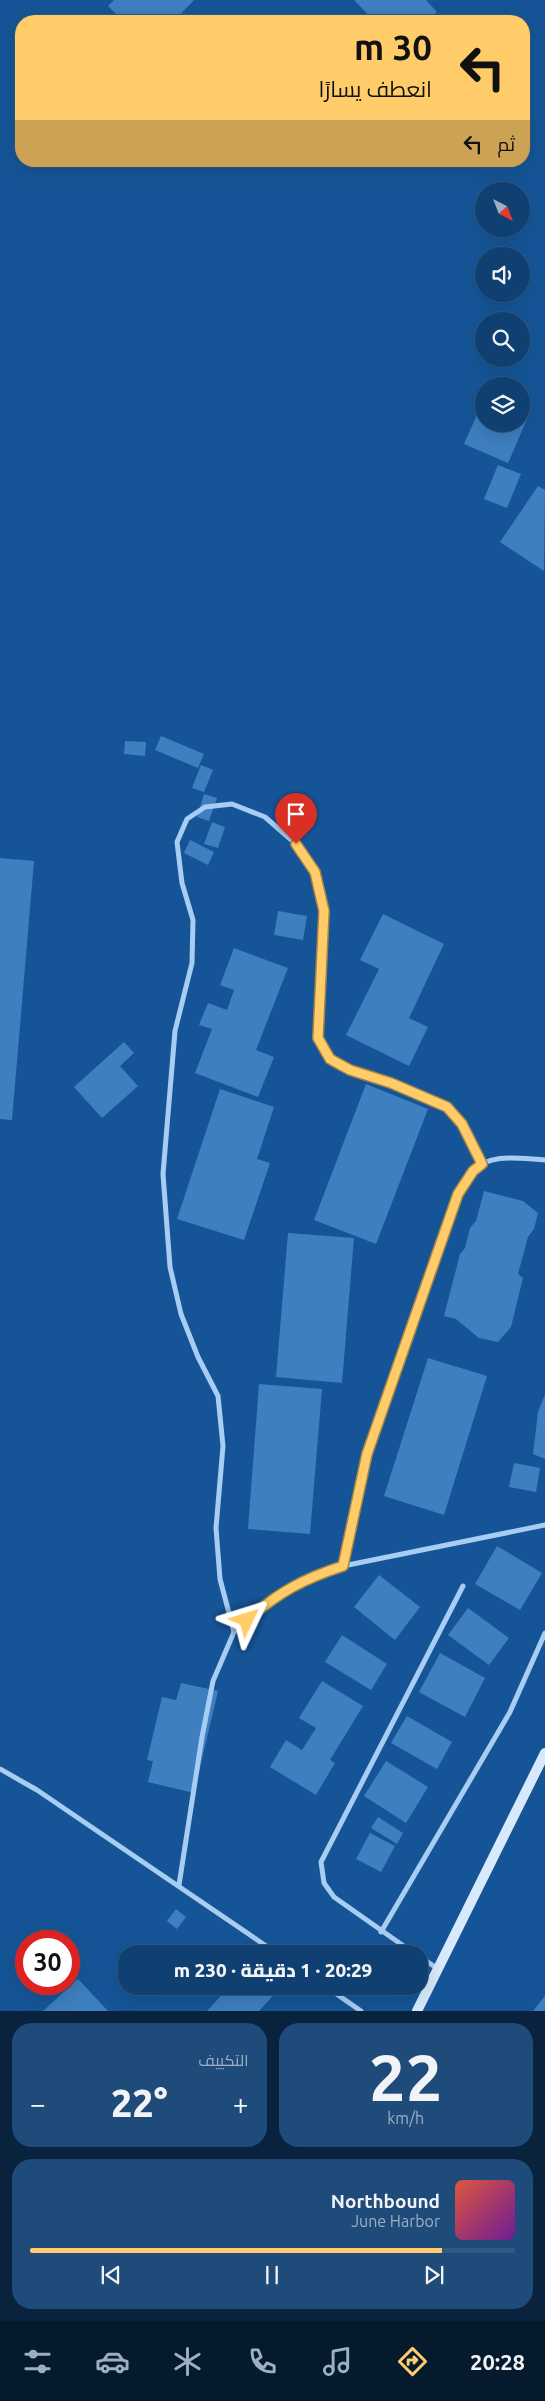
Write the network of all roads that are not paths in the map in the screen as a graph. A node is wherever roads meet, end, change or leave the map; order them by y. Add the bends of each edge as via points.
1 (545, 1160) edge
2 (482, 1164) junction
3 (545, 1525) edge
4 (343, 1566) junction
5 (463, 1586) dead end
6 (234, 1632) junction
7 (545, 1632) edge
8 (545, 1753) edge
9 (0, 1769) edge
10 (179, 1885) junction
11 (381, 1932) junction
12 (265, 1945) edge
13 (401, 1945) edge
14 (428, 1962) edge
15 (438, 1969) junction
16 (338, 1995) edge
17 (361, 2011) edge
18 (417, 2011) edge

1 - 2 street via 494,1159
2 - 4 street via 473,1171 458,1194 367,1454
2 - 6 street via 462,1124 447,1107 350,1070 330,1059 318,1038 324,911 315,872 296,844 265,817 232,804 205,806 186,819 177,842 182,883 193,920 192,964 175,1032 163,1174 170,1267 181,1314 218,1396 223,1446 216,1528 220,1579
3 - 4 street
4 - 6 street via 309,1577 273,1597
5 - 11 street via 320,1862 324,1883 334,1898
6 - 10 street via 213,1681
7 - 11 street via 510,1712
8 - 15 street
9 - 10 street
10 - 12 street
11 - 13 street
14 - 15 street
15 - 18 street
16 - 17 street

